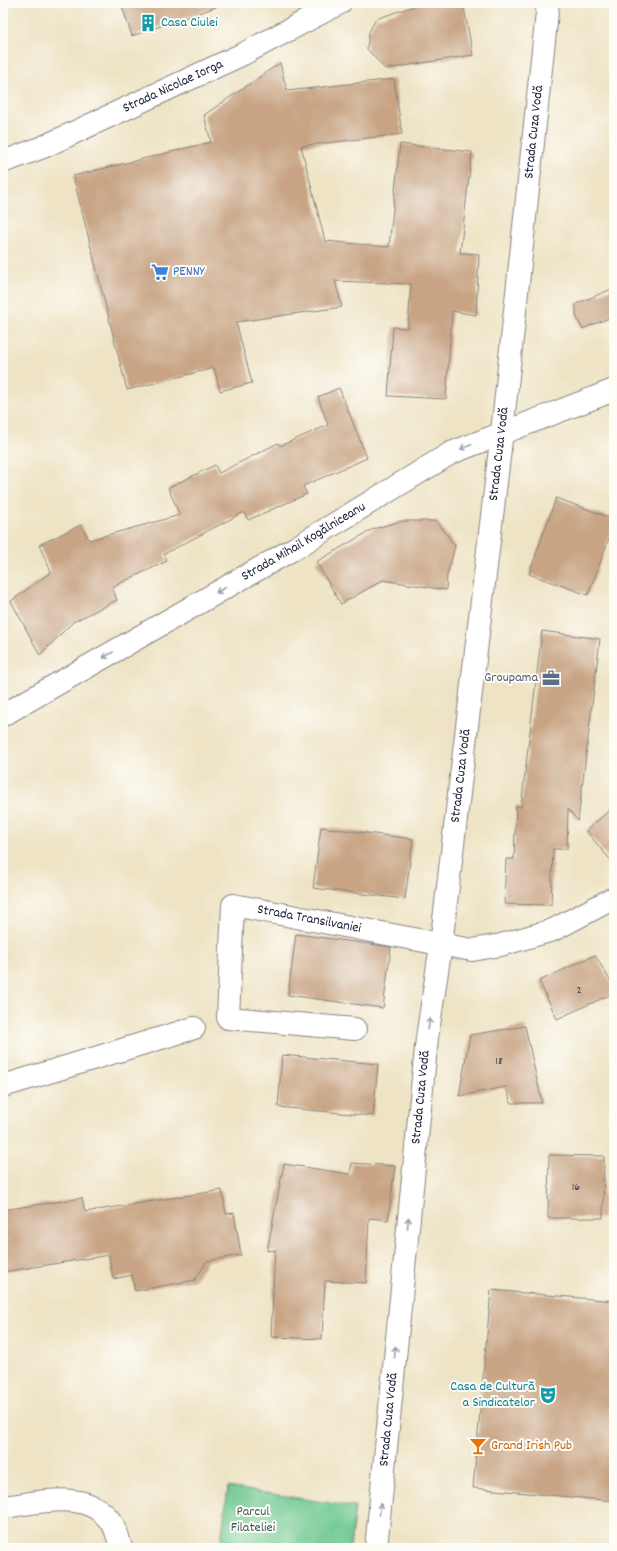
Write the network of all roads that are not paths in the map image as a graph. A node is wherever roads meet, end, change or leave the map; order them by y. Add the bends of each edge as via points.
1 (340, 3) edge
2 (548, 3) edge
3 (3, 162) edge
4 (614, 390) edge
5 (502, 432) junction
6 (3, 715) edge
7 (614, 898) edge
8 (441, 945) junction
9 (194, 1028) dead end
10 (355, 1029) dead end
11 (3, 1086) edge
12 (3, 1507) edge
13 (121, 1548) edge
14 (376, 1548) edge

1 - 3 street, Strada Nicolae Iorga via 236,58 43,147
2 - 5 street, Strada Cuza Vodă
4 - 5 street, Strada Mihail Kogălniceanu
5 -> 6 street, Strada Mihail Kogălniceanu via 450,453 295,548
5 - 8 street, Strada Cuza Vodă
7 - 8 street, Strada Transilvaniei via 553,930 501,945 472,950
8 - 10 street, Strada Transilvaniei via 234,905 228,1018
14 -> 8 street, Strada Cuza Vodă via 427,1038
9 - 11 street
12 - 13 street via 57,1500 84,1502 100,1509 113,1525

